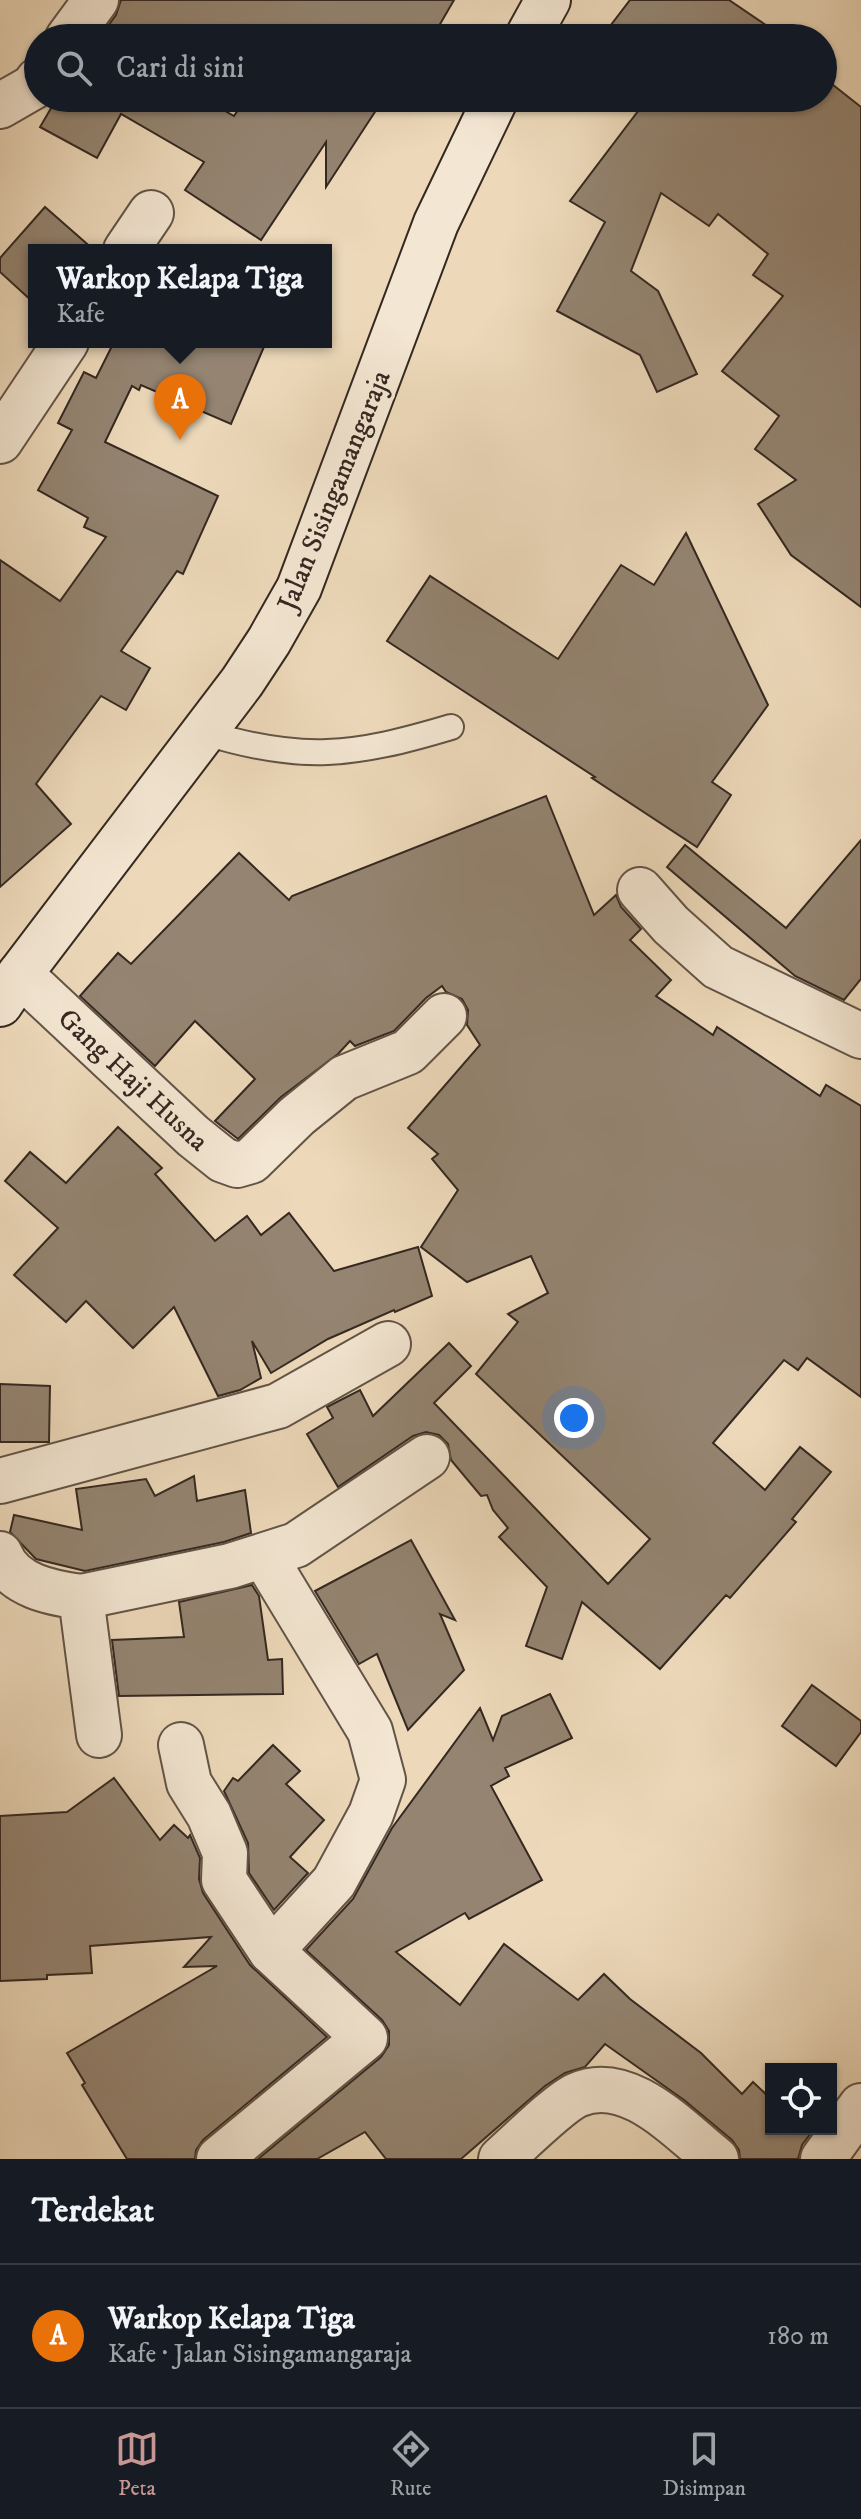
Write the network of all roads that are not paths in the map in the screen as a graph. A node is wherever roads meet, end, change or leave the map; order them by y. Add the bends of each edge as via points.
1 (96, 0) edge
2 (548, 0) edge
3 (78, 24) edge
4 (535, 24) edge
5 (489, 112) edge
6 (151, 213) dead end
7 (130, 244) edge
8 (62, 348) edge
9 (0, 441) edge
10 (451, 727) dead end
11 (203, 732) junction
12 (640, 890) dead end
13 (10, 989) edge
14 (444, 1016) dead end
15 (861, 1036) edge
16 (388, 1344) dead end
17 (427, 1457) dead end
18 (0, 1481) edge
19 (0, 1554) edge
20 (264, 1556) junction
21 (81, 1597) junction
22 (99, 1735) dead end
23 (181, 1745) dead end
24 (271, 1951) junction
25 (219, 2159) edge
26 (501, 2159) edge
27 (716, 2159) edge

1 - 3 street
2 - 4 street
5 - 11 street, Jalan Sisingamangaraja via 436,223 299,588 269,641
6 - 7 street
8 - 9 street
10 - 11 lane via 393,745 307,754 266,750
11 - 13 street, Jalan Sisingamangaraja
12 - 15 street via 718,967
13 - 14 street, Gang Haji Husna via 223,1160 237,1165 251,1161 344,1078 408,1052
16 - 18 street via 278,1406
17 - 20 street via 296,1545
19 - 21 street via 25,1582
20 - 21 street
20 - 24 street via 370,1731 383,1780 334,1882
21 - 22 street
23 - 24 street via 189,1783 225,1853 224,1880
24 - 25 street via 365,2038
26 - 27 street via 575,2095 598,2088 635,2096

